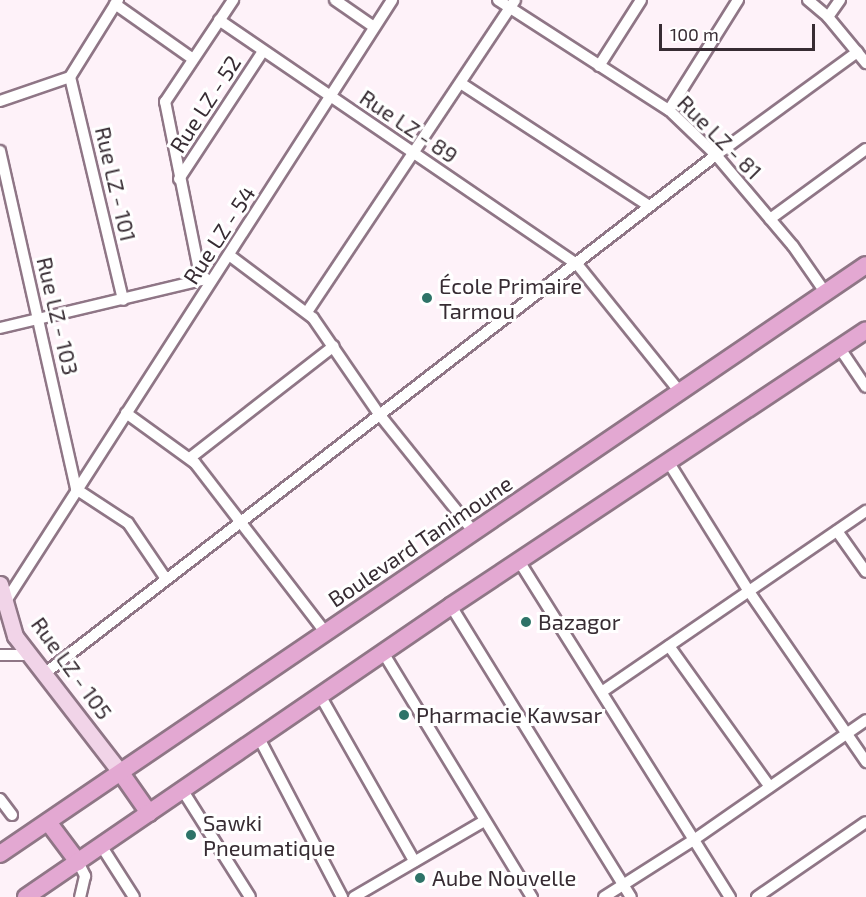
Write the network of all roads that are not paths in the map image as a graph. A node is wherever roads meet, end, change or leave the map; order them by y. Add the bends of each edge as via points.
1 (233, 0) edge
2 (335, 0) edge
3 (392, 0) edge
4 (498, 0) edge
5 (641, 0) edge
6 (738, 0) edge
7 (808, 0) edge
8 (840, 0) edge
9 (116, 2) edge
10 (512, 4) edge
11 (828, 17) junction
12 (219, 20) junction
13 (374, 27) junction
14 (263, 51) junction
15 (857, 52) junction
16 (193, 59) junction
17 (866, 63) edge
18 (599, 66) junction
19 (70, 77) junction
20 (462, 84) junction
21 (331, 97) junction
22 (0, 101) edge
23 (669, 110) junction
24 (866, 149) edge
25 (0, 151) edge
26 (411, 151) junction
27 (716, 155) junction
28 (179, 179) junction
29 (649, 206) junction
30 (770, 219) junction
31 (229, 255) junction
32 (577, 264) junction
33 (866, 265) edge
34 (215, 277) junction
35 (201, 280) junction
36 (825, 292) junction
37 (123, 300) junction
38 (307, 312) junction
39 (39, 320) junction
40 (0, 328) edge
41 (866, 330) edge
42 (334, 346) junction
43 (839, 347) junction
44 (866, 387) edge
45 (680, 392) junction
46 (126, 413) junction
47 (379, 414) junction
48 (189, 458) junction
49 (669, 463) junction
50 (76, 489) junction
51 (866, 511) edge
52 (242, 524) junction
53 (837, 531) junction
54 (474, 532) junction
55 (519, 561) junction
56 (866, 572) edge
57 (166, 579) junction
58 (0, 584) edge
59 (748, 591) junction
60 (3, 606) edge
61 (452, 606) junction
62 (326, 633) junction
63 (669, 646) junction
64 (384, 654) junction
65 (0, 655) edge
66 (29, 655) junction
67 (44, 674) junction
68 (603, 690) junction
69 (321, 697) junction
70 (866, 720) edge
71 (846, 734) junction
72 (260, 740) junction
73 (866, 762) edge
74 (121, 773) junction
75 (770, 787) junction
76 (183, 791) junction
77 (0, 799) edge
78 (149, 813) junction
79 (12, 815) dead end
80 (484, 821) junction
81 (48, 822) junction
82 (866, 822) edge
83 (695, 839) junction
84 (102, 847) junction
85 (0, 854) edge
86 (414, 861) junction
87 (78, 862) junction
88 (624, 886) junction
89 (530, 896) edge
90 (26, 897) edge
91 (80, 897) edge
92 (134, 897) edge
93 (250, 897) edge
94 (342, 897) edge
95 (354, 897) edge
96 (604, 897) edge
97 (631, 897) edge
98 (730, 897) edge
99 (757, 897) edge

1 - 12 street
2 - 13 street
3 - 13 street, Rue LZ - 54
4 - 10 street, Rue LZ - 81
5 - 18 street
6 - 23 street
7 - 11 street
8 - 11 street
9 - 16 street
9 - 19 street
10 - 18 street, Rue LZ - 81
10 - 20 street
11 - 15 street
12 - 14 street, Rue LZ - 89
12 - 16 street
13 - 21 street, Rue LZ - 54
14 - 21 street, Rue LZ - 89
14 - 28 street, Rue LZ - 52
15 - 17 street
15 - 27 street
16 - 28 street via 165,102
18 - 23 street, Rue LZ - 81
19 - 22 street
19 - 37 street, Rue LZ - 101
20 - 26 street
20 - 29 street
21 - 26 street, Rue LZ - 89
21 - 31 street, Rue LZ - 54
23 - 27 street, Rue LZ - 81
24 - 30 street
25 - 39 street, Rue LZ - 103
26 - 32 street, Rue LZ - 89
26 - 38 street
27 - 29 street
27 - 30 street, Rue LZ - 81
28 - 35 street
29 - 32 street
30 - 36 street, Rue LZ - 81
31 - 34 street, Rue LZ - 54
31 - 38 street
32 - 45 street, Rue LZ - 89
32 - 47 street
33 - 36 main road, Boulevard Tanimoune
34 - 35 street
34 - 46 street, Rue LZ - 54
35 - 37 street
36 - 45 main road, Boulevard Tanimoune
37 - 39 street
38 - 42 street
39 - 40 street
39 - 50 street, Rue LZ - 103
41 - 43 main road
42 - 47 street
42 - 48 street
43 - 44 street
43 - 49 main road
45 - 54 main road, Boulevard Tanimoune
46 - 48 street
46 - 50 street, Rue LZ - 54
47 - 52 street
47 - 54 street
48 - 52 street
49 - 55 main road
49 - 59 street
50 - 57 street via 128,523
50 - 60 street, Rue LZ - 54
51 - 53 street
52 - 57 street
52 - 62 street
53 - 56 street
53 - 59 street
54 - 62 main road, Boulevard Tanimoune
55 - 61 main road
55 - 68 street
57 - 67 street
58 - 60 main road, Rue LZ - 105
59 - 63 street
59 - 71 street
60 - 66 main road, Rue LZ - 105 via 15,636
61 - 64 main road
61 - 88 street
62 - 74 main road, Boulevard Tanimoune
63 - 68 street
63 - 75 street
64 - 69 main road
64 - 80 street
65 - 66 street
66 - 67 main road, Rue LZ - 105
67 - 74 main road, Rue LZ - 105
68 - 83 street
69 - 72 main road
69 - 86 street
70 - 71 street
71 - 73 street
71 - 75 street
72 - 76 main road
72 - 94 street
74 - 78 main road
74 - 81 main road, Boulevard Tanimoune
75 - 83 street
76 - 78 main road
76 - 93 street
77 - 79 street
78 - 84 main road
80 - 86 street
80 - 89 street
81 - 85 main road, Boulevard Tanimoune
81 - 87 main road
82 - 99 street
83 - 88 street
83 - 98 street
84 - 87 main road
84 - 92 street
86 - 95 street
87 - 90 main road
87 - 91 street via 85,876
88 - 96 street
88 - 97 street

